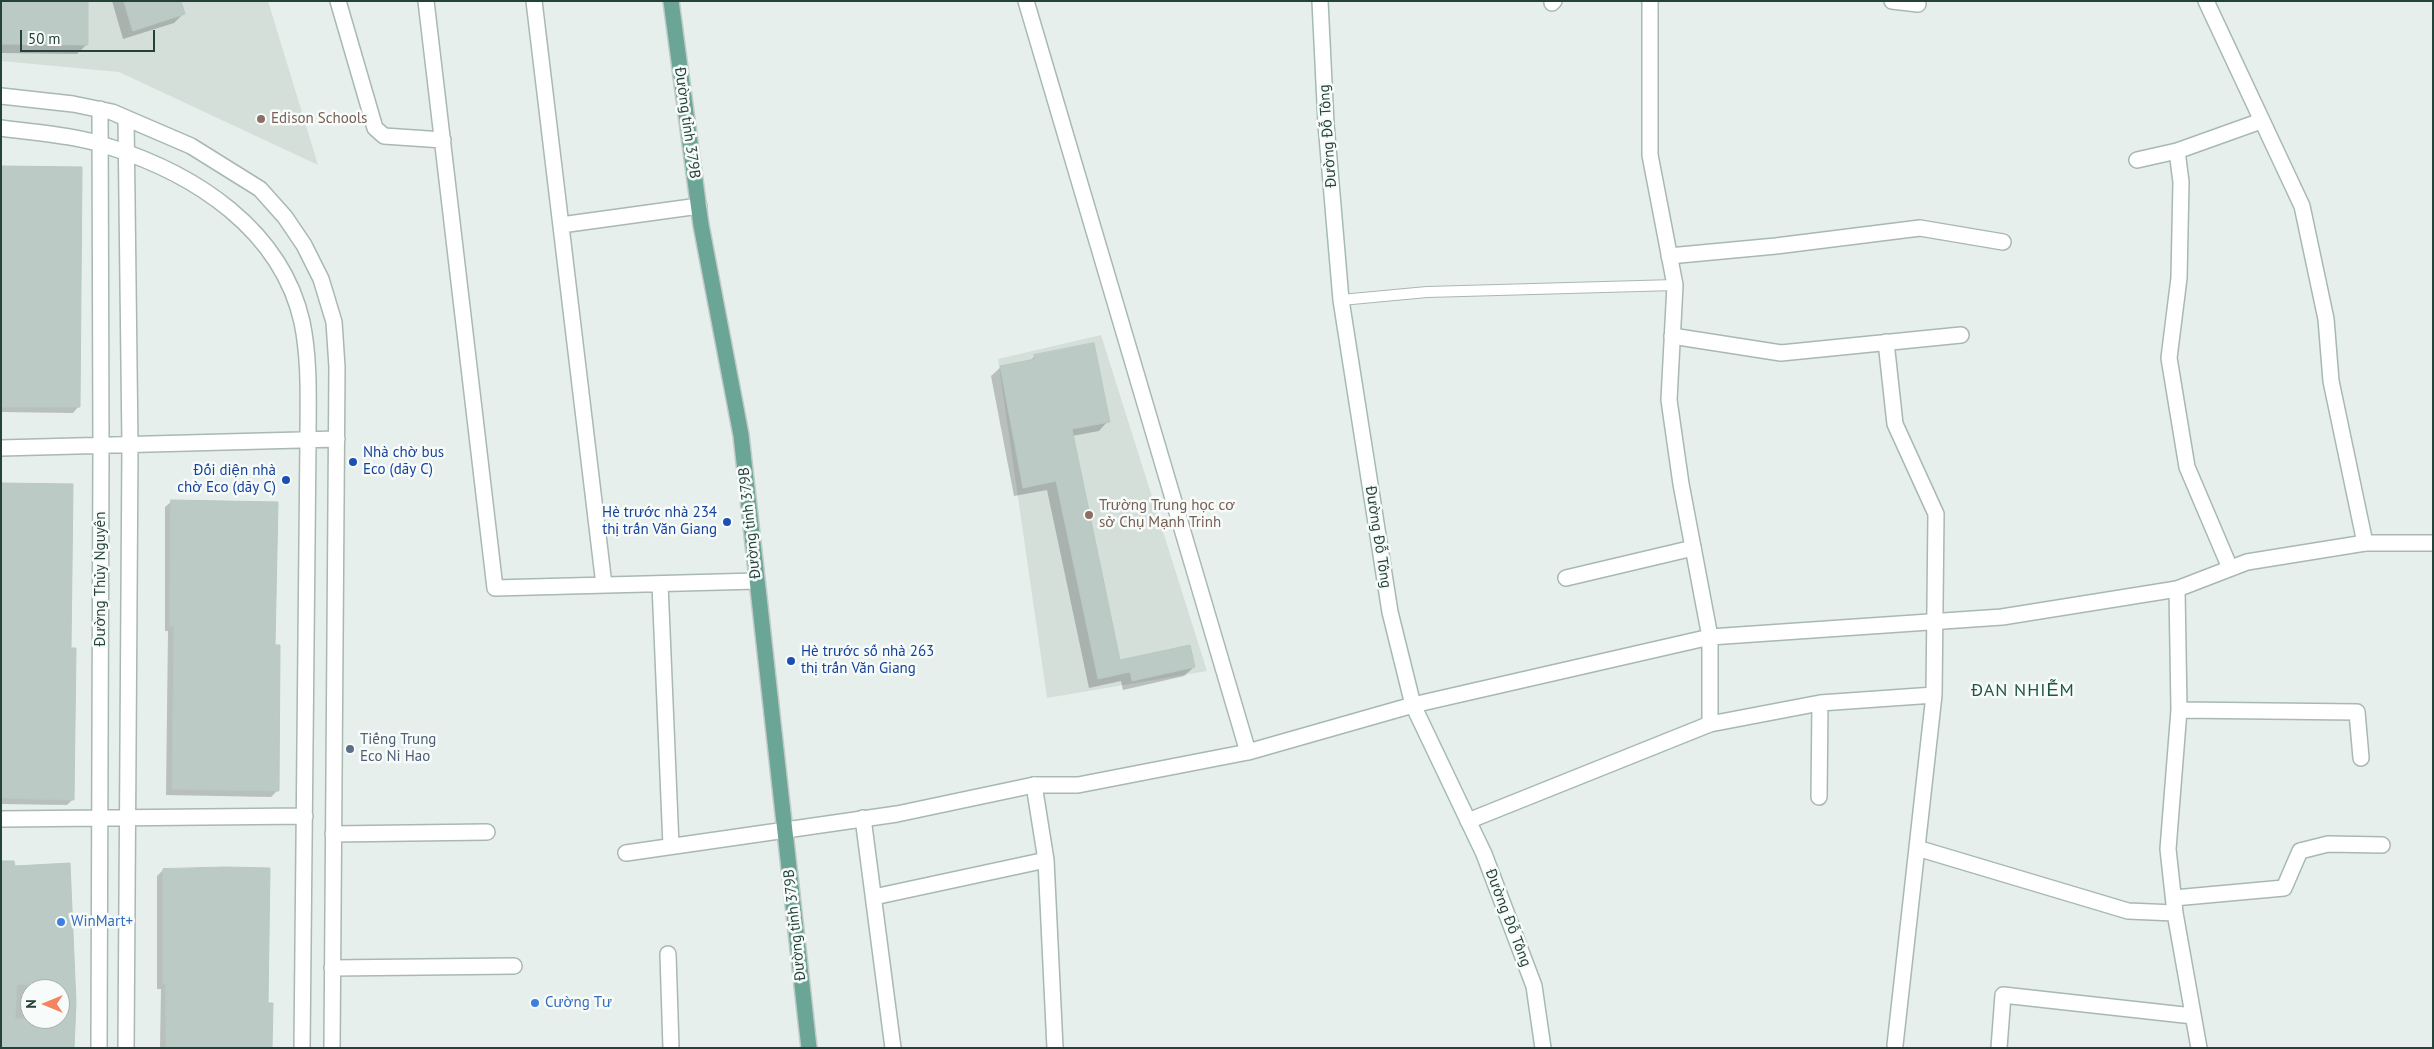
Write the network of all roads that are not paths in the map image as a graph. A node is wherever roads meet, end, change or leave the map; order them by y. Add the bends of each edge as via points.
1 (338, 1) edge
2 (426, 1) edge
3 (534, 1) edge
4 (671, 1) edge
5 (1026, 1) edge
6 (1320, 1) edge
7 (1650, 1) edge
8 (1892, 1) edge
9 (2206, 1) edge
10 (1918, 4) dead end
11 (1, 96) edge
12 (100, 109) junction
13 (126, 118) junction
14 (2262, 121) junction
15 (1, 128) edge
16 (443, 140) junction
17 (100, 144) junction
18 (2177, 151) junction
19 (126, 153) junction
20 (2137, 160) dead end
21 (699, 206) junction
22 (561, 225) junction
23 (2003, 242) dead end
24 (1669, 256) junction
25 (1675, 285) junction
26 (1341, 300) junction
27 (1961, 335) dead end
28 (1672, 336) junction
29 (1886, 342) junction
30 (337, 439) junction
31 (308, 440) junction
32 (130, 446) junction
33 (101, 447) junction
34 (1, 448) edge
35 (2365, 543) junction
36 (2433, 543) edge
37 (1693, 548) junction
38 (2230, 568) junction
39 (1566, 578) dead end
40 (757, 581) junction
41 (660, 584) junction
42 (604, 585) junction
43 (2177, 590) junction
44 (1935, 622) junction
45 (1710, 637) junction
46 (1934, 695) junction
47 (1820, 703) junction
48 (1414, 705) junction
49 (2179, 710) junction
50 (1710, 724) junction
51 (1248, 752) junction
52 (2362, 758) dead end
53 (1034, 785) junction
54 (1819, 797) dead end
55 (305, 816) junction
56 (99, 817) junction
57 (129, 817) junction
58 (863, 818) junction
59 (1, 820) edge
60 (1468, 821) junction
61 (785, 830) junction
62 (487, 832) dead end
63 (333, 834) junction
64 (2382, 845) dead end
65 (670, 846) junction
66 (1917, 848) junction
67 (626, 852) dead end
68 (1046, 860) junction
69 (874, 897) junction
70 (2174, 905) junction
71 (668, 954) dead end
72 (514, 966) dead end
73 (332, 968) junction
74 (2194, 1016) junction
75 (1895, 1046) dead end
76 (99, 1048) edge
77 (126, 1048) edge
78 (302, 1048) edge
79 (332, 1048) edge
80 (671, 1048) edge
81 (809, 1048) edge
82 (893, 1048) edge
83 (1055, 1048) edge
84 (1543, 1048) edge
85 (1999, 1048) edge
86 (2199, 1048) edge

1 - 16 street via 375,128 384,136
2 - 16 street
3 - 22 street
4 - 21 main road, Đường tỉnh 379B
5 - 51 street
6 - 26 street, Đường Đỗ Tông via 1326,124
7 - 24 street via 1650,156
8 - 10 street
9 - 14 street
11 - 12 street
12 - 13 street
12 - 17 street, Đường Thủy Nguyên
13 - 19 street, Đường Thủy Nguyên
13 - 30 street via 192,146 225,165 260,190 290,224 321,279 334,322
14 - 18 street
14 - 35 street via 2302,206 2326,319 2331,381
15 - 17 street
16 - 42 street via 495,588
17 - 19 street
17 - 33 street, Đường Thủy Nguyên
18 - 20 street
18 - 38 street via 2181,182 2179,278 2169,358 2187,467
19 - 31 street via 180,175 215,198 249,226 271,252 287,282 301,321 307,359
19 - 32 street, Đường Thủy Nguyên
21 - 22 street
21 - 40 main road, Đường tỉnh 379B via 741,435
22 - 42 street
23 - 24 street via 1920,228
24 - 25 street
25 - 26 lane via 1427,292
25 - 28 street
26 - 48 street, Đường Đỗ Tông via 1390,612
27 - 29 street
28 - 29 street via 1781,353
28 - 37 street via 1669,400
29 - 44 street via 1895,424 1936,514
30 - 31 street
30 - 63 street
31 - 32 street
31 - 55 street
32 - 33 street
32 - 57 street, Đường Thủy Nguyên
33 - 34 street
33 - 56 street, Đường Thủy Nguyên
35 - 36 street
35 - 38 street via 2247,562
37 - 39 street
37 - 45 street
38 - 43 street
40 - 41 street
40 - 61 main road, Đường tỉnh 379B
41 - 42 street
41 - 65 street
43 - 44 street via 2002,617
43 - 49 street
44 - 45 street
44 - 46 street
45 - 48 street
45 - 50 street
46 - 47 street
46 - 66 street
47 - 50 street
47 - 54 street
48 - 51 street
48 - 60 street, Đường Đỗ Tông
49 - 52 street via 2357,712
49 - 70 street via 2168,849
50 - 60 street
51 - 53 street via 1078,785
53 - 58 street via 897,814
53 - 68 street
55 - 57 street
55 - 78 street
56 - 57 street
56 - 59 street
56 - 76 street, Đường Thủy Nguyên
57 - 77 street, Đường Thủy Nguyên
58 - 61 street
58 - 69 street
60 - 84 street, Đường Đỗ Tông via 1484,854 1534,986
61 - 65 street
61 - 81 main road, Đường tỉnh 379B
62 - 63 street
63 - 73 street
64 - 70 street via 2328,844 2300,851 2284,888
65 - 67 street
66 - 70 street via 2128,911
66 - 75 street
68 - 69 street
68 - 83 street
69 - 82 street
70 - 74 street
71 - 80 street
72 - 73 street
73 - 79 street
74 - 85 street via 2003,995
74 - 86 street

